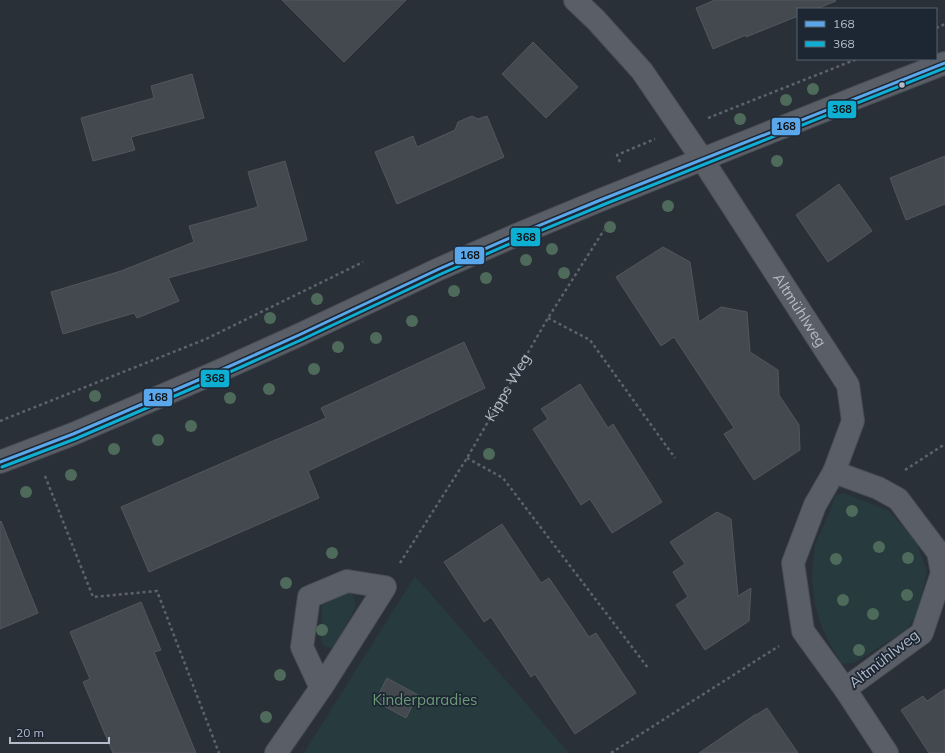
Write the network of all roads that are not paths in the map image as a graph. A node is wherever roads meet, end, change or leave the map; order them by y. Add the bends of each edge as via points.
1 (575, 0) edge
2 (945, 64) edge
3 (702, 159) junction
4 (0, 462) edge
5 (834, 472) junction
6 (321, 688) junction
7 (845, 689) junction
8 (276, 753) edge
9 (887, 753) edge

1 - 3 street, Altmühlweg via 642,71
2 - 3 street
3 - 4 street via 514,236 219,371 73,434
3 - 5 street, Altmühlweg via 848,385 853,421
5 - 7 street, Altmühlweg via 815,505 793,563 803,631
5 - 7 street, Altmühlweg via 878,488 898,499 938,552 942,573 922,633
6 - 6 street via 302,647 309,597 347,581 385,587
6 - 8 street
7 - 9 street, Altmühlweg

